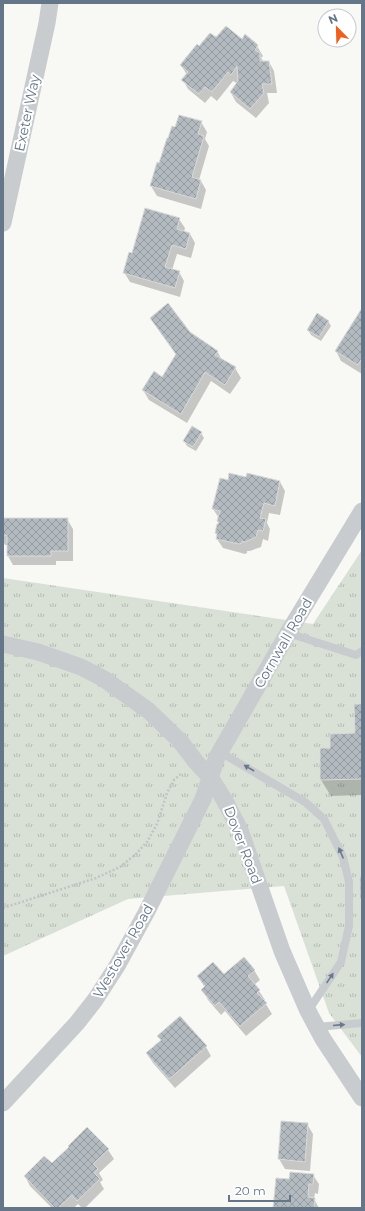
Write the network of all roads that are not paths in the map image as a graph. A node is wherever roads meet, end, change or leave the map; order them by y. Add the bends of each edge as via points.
1 (50, 3) edge
2 (3, 223) edge
3 (362, 511) edge
4 (288, 633) junction
5 (3, 644) edge
6 (362, 651) edge
7 (220, 752) junction
8 (210, 777) junction
9 (308, 1010) junction
10 (362, 1023) edge
11 (316, 1027) junction
12 (362, 1098) edge
13 (3, 1102) edge

1 - 2 street, Exeter Way
3 - 4 street, Cornwall Road
4 - 6 lane via 356,655
4 - 7 street, Cornwall Road
5 - 8 street, Dover Road via 81,666 104,679 149,711 180,741
7 - 8 street, Cornwall Road
9 -> 7 lane via 341,962 349,926 349,882 343,857 324,819 305,802
8 - 9 street, Dover Road via 240,830 282,951
8 - 13 street, Westover Road via 203,799 117,966 77,1023
9 - 11 street, Dover Road
11 -> 10 lane
11 - 12 street, Dover Road

